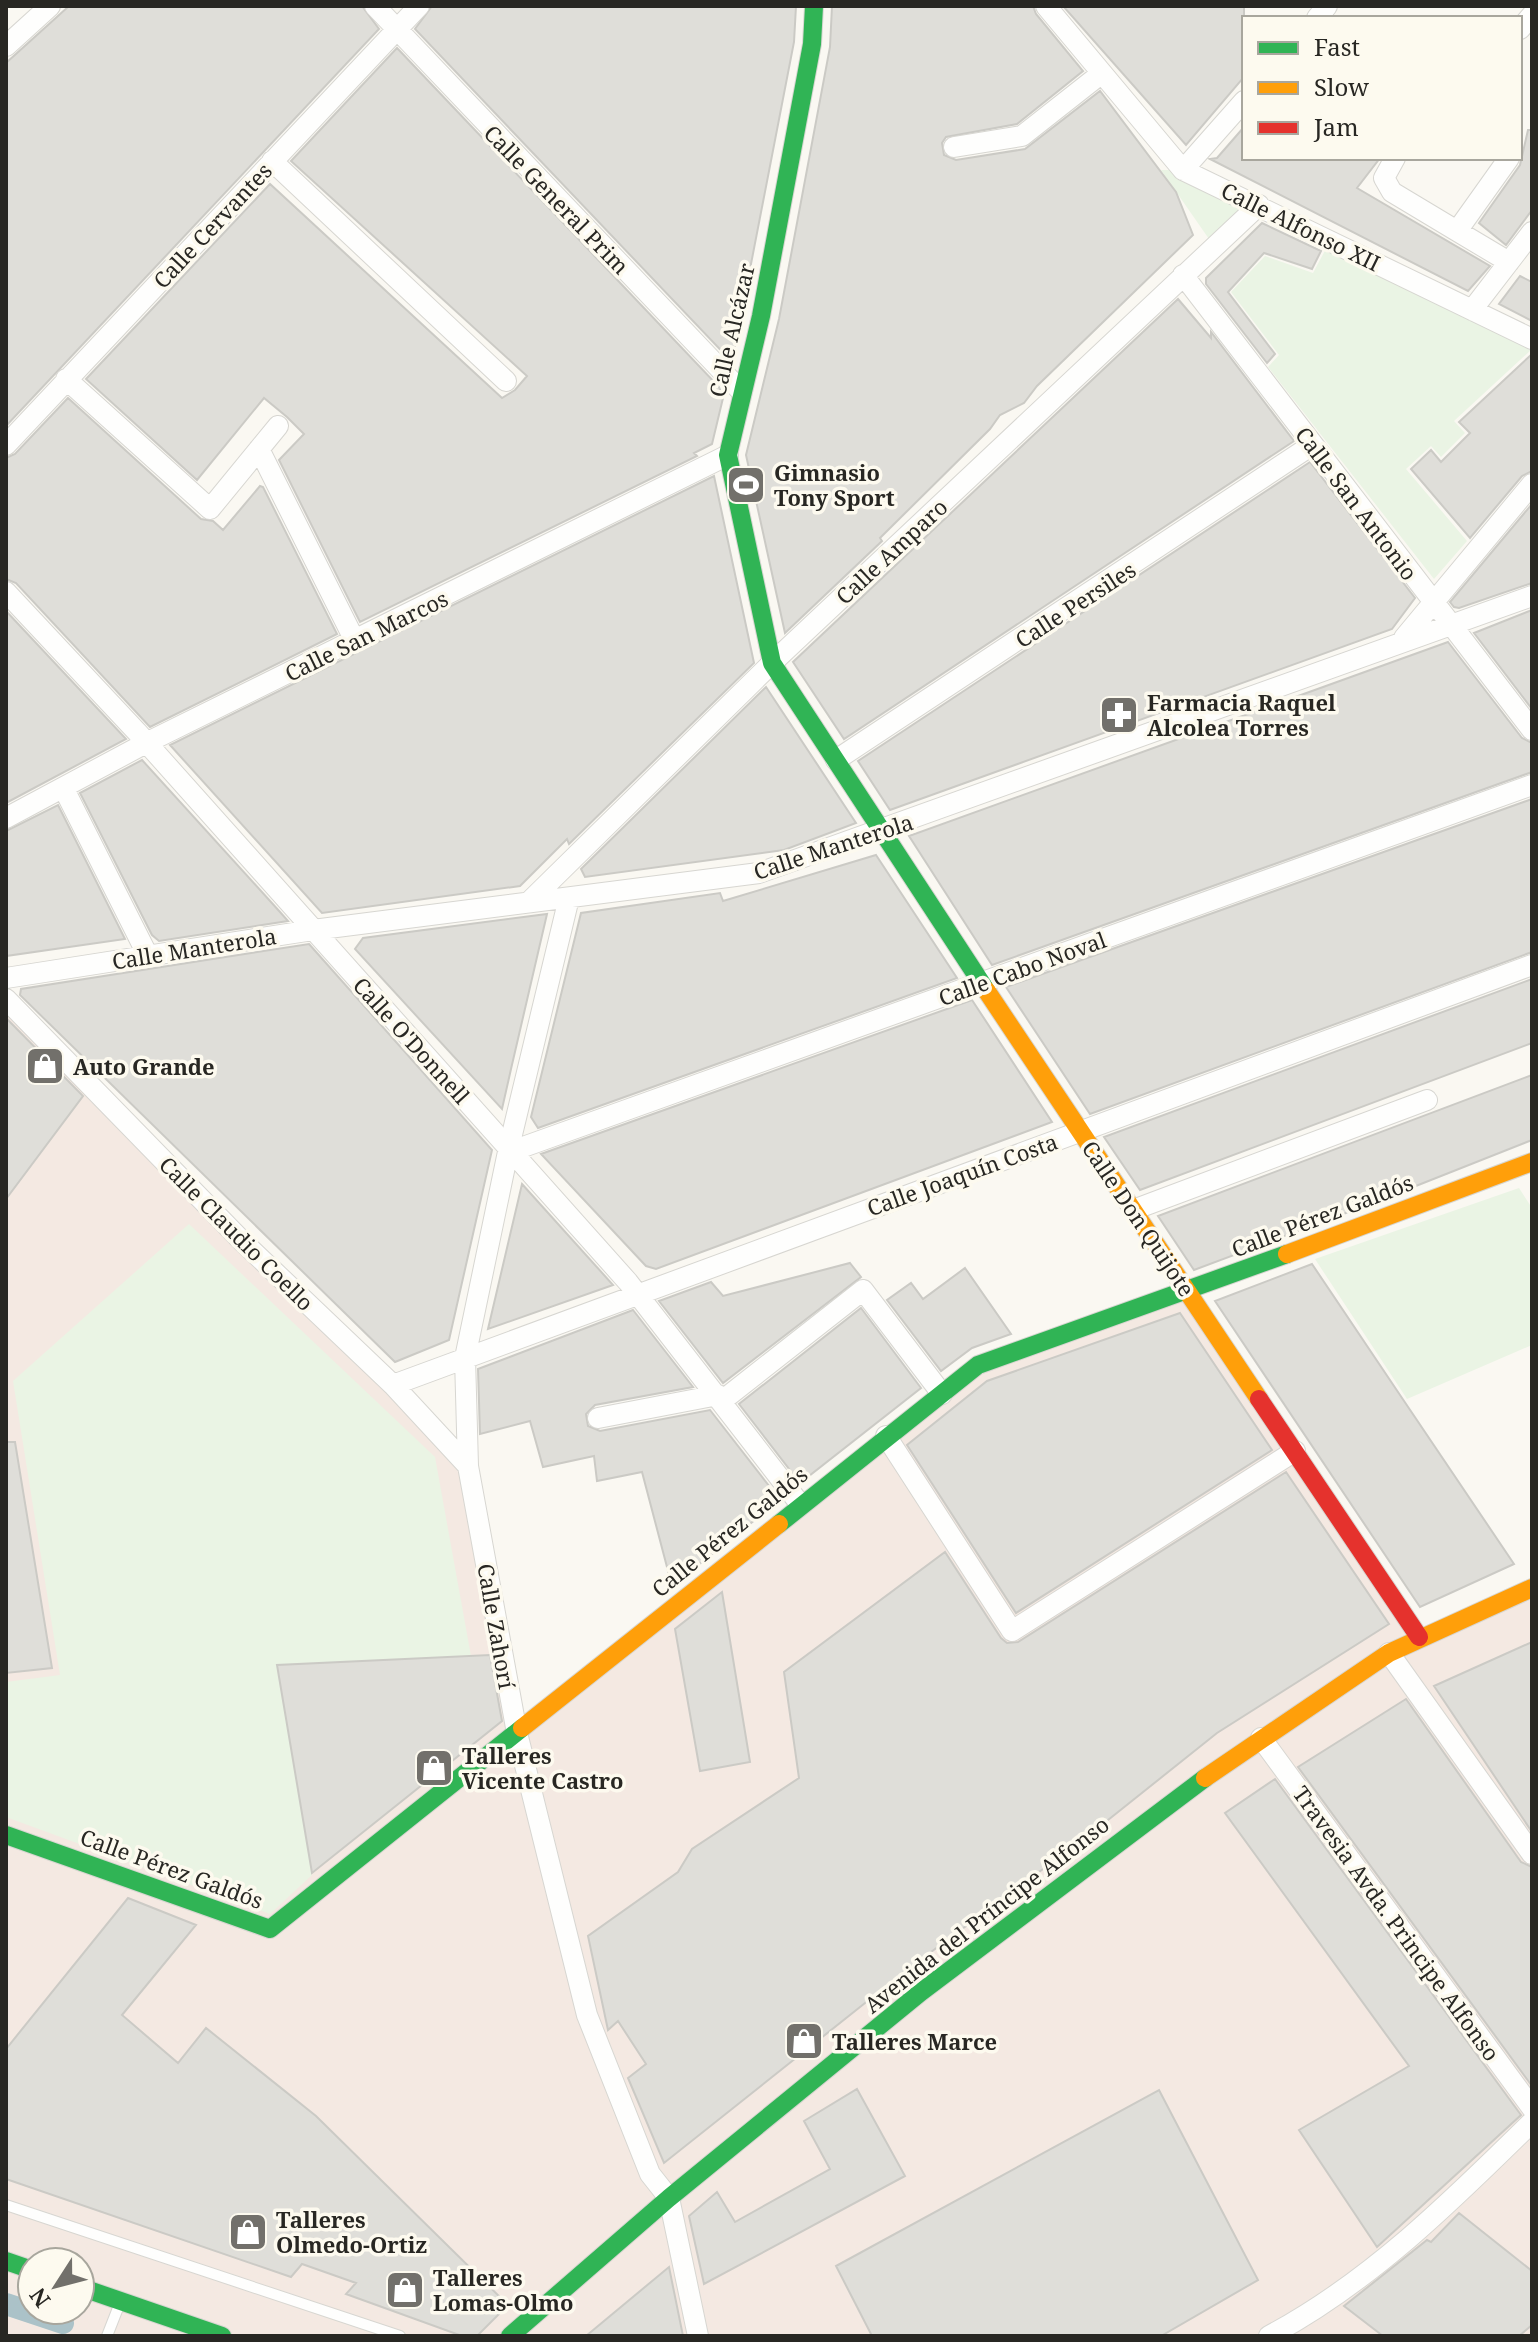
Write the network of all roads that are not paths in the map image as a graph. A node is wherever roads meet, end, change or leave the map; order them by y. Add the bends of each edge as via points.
1 (50, 6) edge
2 (375, 6) edge
3 (419, 6) edge
4 (814, 6) edge
5 (1047, 6) edge
6 (397, 30) junction
7 (6, 46) edge
8 (1102, 73) junction
9 (1242, 103) edge
10 (954, 147) dead end
11 (1394, 160) edge
12 (1508, 160) edge
13 (272, 161) junction
14 (1183, 170) junction
15 (1259, 205) junction
16 (1457, 231) junction
17 (1532, 232) edge
18 (1509, 262) junction
19 (1183, 275) junction
20 (1472, 310) junction
21 (1532, 339) edge
22 (66, 379) junction
23 (506, 381) dead end
24 (741, 391) junction
25 (278, 426) dead end
26 (6, 445) edge
27 (1312, 445) junction
28 (259, 449) junction
29 (728, 455) junction
30 (1532, 484) edge
31 (6, 592) edge
32 (1532, 596) edge
33 (1433, 603) junction
34 (1449, 623) junction
35 (1402, 640) junction
36 (355, 641) junction
37 (772, 663) junction
38 (1532, 730) edge
39 (146, 743) junction
40 (836, 760) junction
41 (1532, 785) edge
42 (64, 789) junction
43 (6, 818) edge
44 (882, 831) junction
45 (569, 898) junction
46 (529, 902) junction
47 (313, 930) junction
48 (148, 956) junction
49 (1532, 965) edge
50 (6, 978) edge
51 (984, 982) junction
52 (6, 999) edge
53 (1427, 1100) dead end
54 (1079, 1131) junction
55 (511, 1149) junction
56 (1532, 1162) edge
57 (1133, 1210) junction
58 (1189, 1291) junction
59 (639, 1294) junction
60 (465, 1358) junction
61 (393, 1385) junction
62 (942, 1394) junction
63 (720, 1398) junction
64 (598, 1418) dead end
65 (886, 1436) junction
66 (1295, 1451) junction
67 (468, 1466) junction
68 (800, 1504) junction
69 (1532, 1588) edge
70 (1419, 1637) junction
71 (1389, 1653) junction
72 (517, 1733) junction
73 (1261, 1738) junction
74 (6, 1835) edge
75 (1532, 1854) edge
76 (1532, 2108) edge
77 (1532, 2122) edge
78 (669, 2198) junction
79 (6, 2205) edge
80 (96, 2293) edge
81 (120, 2301) junction
82 (107, 2336) edge
83 (222, 2336) edge
84 (400, 2336) edge
85 (510, 2336) edge
86 (698, 2336) edge
87 (1269, 2336) edge

1 - 7 street
2 - 6 street, Calle General Prim
3 - 6 street, Calle Cervantes
4 - 24 main road, Calle Alcázar via 812,44 761,316
5 - 8 street, Calle Alfonso XII
6 - 13 street, Calle Cervantes
6 - 24 street, Calle General Prim
8 - 10 street via 1022,136
8 - 14 street, Calle Alfonso XII
9 - 14 street
11 - 16 street via 1384,178 1392,192
12 - 16 street
13 - 22 street, Calle Cervantes
13 - 23 street
14 - 15 street, Calle Alfonso XII
15 - 19 street, Calle Amparo
15 - 20 street, Calle Alfonso XII
16 - 18 street
17 - 18 street
18 - 20 street
19 - 27 street, Calle San Antonio
19 - 37 street, Calle Amparo
20 - 21 street, Calle Alfonso XII
22 - 26 street, Calle Cervantes
22 - 28 street via 210,509
24 - 29 main road, Calle Alcázar
25 - 28 street
27 - 33 street, Calle San Antonio
27 - 40 street, Calle Persiles
28 - 36 street
29 - 36 street, Calle San Marcos
29 - 37 main road, Calle Alcázar
30 - 33 street
31 - 39 street, Calle O'Donnell
32 - 34 street, Calle Manterola
33 - 34 street, Calle San Antonio
33 - 35 street
34 - 35 street, Calle Manterola
34 - 38 street, Calle San Antonio
35 - 44 street, Calle Manterola
36 - 39 street, Calle San Marcos
37 - 40 main road, Calle Don Quijote
37 - 46 street, Calle Amparo
39 - 42 street, Calle San Marcos
39 - 47 street, Calle O'Donnell
40 - 44 main road, Calle Don Quijote
41 - 51 street, Calle Cabo Noval
42 - 43 street, Calle San Marcos
42 - 48 street
44 - 45 street, Calle Manterola via 759,873
44 - 51 main road, Calle Don Quijote
45 - 46 street, Calle Manterola
45 - 55 street, Calle Zahorí
46 - 47 street, Calle Manterola
47 - 48 street, Calle Manterola
47 - 55 street, Calle O'Donnell
48 - 50 street, Calle Manterola
49 - 54 street, Calle Joaquín Costa
51 - 54 main road, Calle Don Quijote
51 - 55 street, Calle Cabo Noval
52 - 61 street, Calle Claudio Coello via 242,1241
53 - 57 street
54 - 57 main road, Calle Don Quijote
54 - 59 street, Calle Joaquín Costa
55 - 59 street, Calle O'Donnell
55 - 60 street, Calle Zahorí
56 - 58 main road, Calle Pérez Galdós
57 - 58 main road, Calle Don Quijote
58 - 62 main road, Calle Pérez Galdós via 978,1365
58 - 66 main road, Calle Don Quijote
59 - 60 street, Calle Joaquín Costa
59 - 63 street, Calle O'Donnell
60 - 61 street, Calle Joaquín Costa
60 - 67 street, Calle Zahorí
61 - 67 street, Calle Claudio Coello
62 - 63 street via 863,1290
62 - 65 main road, Calle Pérez Galdós
63 - 64 street
63 - 68 street, Calle O'Donnell
65 - 66 street via 1012,1631
65 - 68 main road, Calle Pérez Galdós
66 - 70 main road, Calle Don Quijote
67 - 72 street, Calle Zahorí
68 - 72 main road, Calle Pérez Galdós
69 - 70 main road, Avenida del Príncipe Alfonso
70 - 71 main road, Avenida del Príncipe Alfonso
71 - 73 main road, Avenida del Príncipe Alfonso
71 - 75 street
72 - 74 main road, Calle Pérez Galdós via 270,1929
72 - 78 street, Calle Zahorí via 587,2015 650,2174
73 - 76 street, Travesia Avda. Principe Alfonso
73 - 78 main road, Avenida del Príncipe Alfonso via 921,1992
77 - 87 street via 1449,2204 1341,2292
78 - 85 main road, Avenida del Príncipe Alfonso
78 - 86 street, Calle Zahorí
79 - 84 lane
80 - 81 main road
81 - 82 lane
81 - 83 main road

